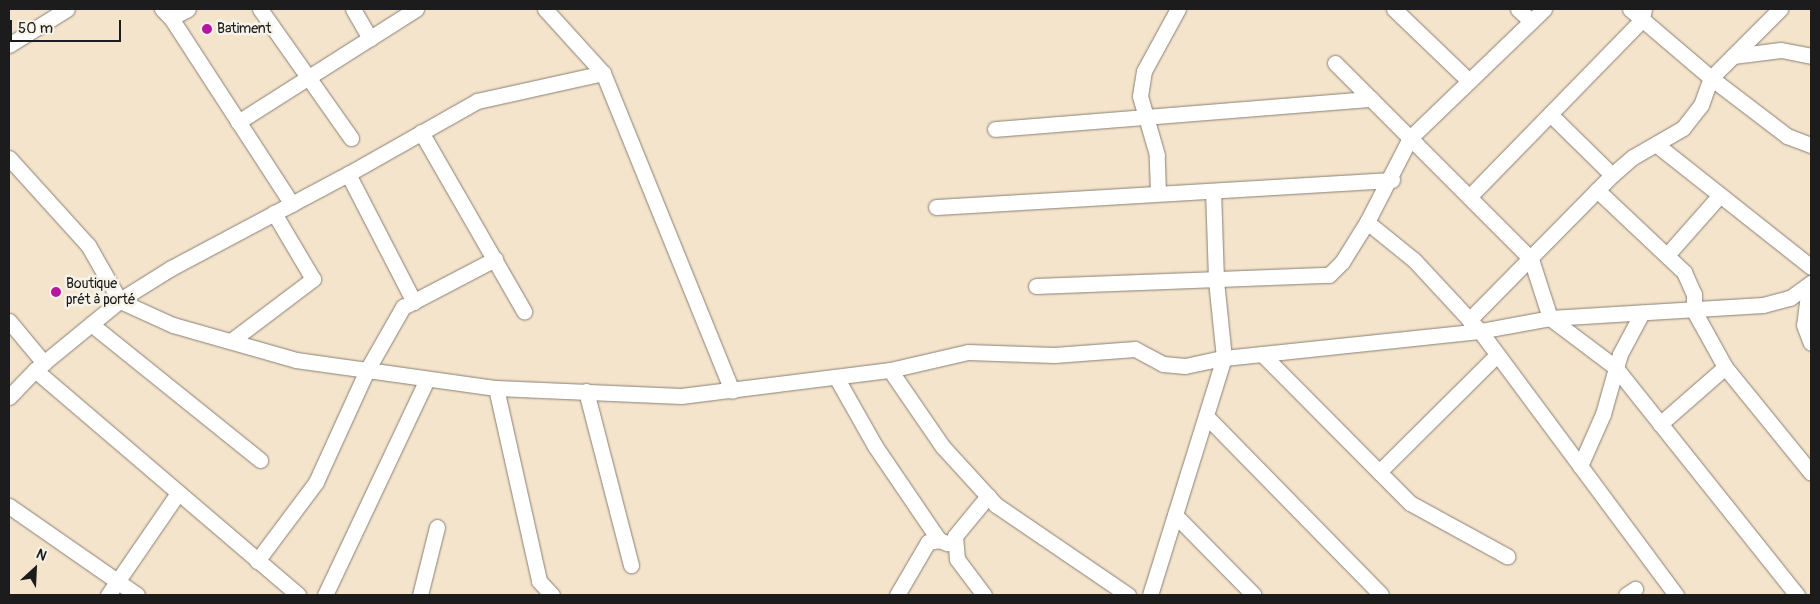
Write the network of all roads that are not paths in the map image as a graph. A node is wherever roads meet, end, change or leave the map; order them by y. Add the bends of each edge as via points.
1 (67, 9) edge
2 (188, 9) edge
3 (260, 9) edge
4 (353, 9) edge
5 (414, 9) edge
6 (545, 9) edge
7 (1178, 9) edge
8 (1394, 9) edge
9 (1518, 9) edge
10 (1544, 9) edge
11 (1630, 9) edge
12 (1780, 9) edge
13 (167, 13) edge
14 (48, 14) edge
15 (1643, 14) edge
16 (1531, 21) junction
17 (370, 38) junction
18 (9, 45) edge
19 (1733, 56) junction
20 (1811, 56) edge
21 (1335, 63) dead end
22 (603, 73) junction
23 (308, 77) junction
24 (1711, 78) junction
25 (1469, 81) junction
26 (1371, 99) junction
27 (1550, 114) junction
28 (1144, 117) junction
29 (238, 122) junction
30 (995, 129) dead end
31 (421, 132) junction
32 (351, 138) dead end
33 (1410, 138) junction
34 (1657, 145) junction
35 (1811, 146) edge
36 (9, 158) edge
37 (348, 174) junction
38 (1612, 175) junction
39 (1392, 180) junction
40 (1597, 190) junction
41 (1213, 191) junction
42 (1158, 193) junction
43 (1720, 195) junction
44 (1469, 198) junction
45 (292, 204) junction
46 (936, 207) dead end
47 (274, 213) junction
48 (1367, 222) junction
49 (1667, 254) junction
50 (495, 259) junction
51 (1530, 260) junction
52 (1811, 267) edge
53 (1216, 280) junction
54 (1810, 285) edge
55 (1036, 286) dead end
56 (120, 301) junction
57 (414, 302) junction
58 (1694, 310) junction
59 (524, 311) dead end
60 (1642, 313) junction
61 (1550, 318) junction
62 (9, 321) edge
63 (91, 324) junction
64 (1475, 326) junction
65 (231, 341) junction
66 (1811, 343) edge
67 (1262, 354) junction
68 (1497, 355) junction
69 (1224, 358) junction
70 (39, 366) junction
71 (1616, 367) junction
72 (1725, 367) junction
73 (367, 370) junction
74 (890, 370) junction
75 (836, 376) junction
76 (426, 379) junction
77 (496, 388) junction
78 (586, 391) junction
79 (732, 391) junction
80 (9, 397) edge
81 (1206, 416) junction
82 (1660, 424) junction
83 (260, 460) dead end
84 (1580, 466) junction
85 (1378, 472) junction
86 (1811, 473) edge
87 (178, 493) junction
88 (988, 496) junction
89 (9, 506) edge
90 (1175, 515) junction
91 (437, 527) dead end
92 (938, 540) junction
93 (955, 547) junction
94 (1507, 556) dead end
95 (258, 561) junction
96 (631, 565) dead end
97 (112, 589) edge
98 (547, 594) edge
99 (136, 595) edge
100 (298, 595) edge
101 (325, 595) edge
102 (420, 595) edge
103 (897, 595) edge
104 (984, 595) edge
105 (1128, 595) edge
106 (1150, 595) edge
107 (1254, 595) edge
108 (1381, 595) edge
109 (1676, 595) edge
110 (1797, 595) edge

1 - 14 street
2 - 13 street
3 - 23 street
4 - 17 street
5 - 17 street
6 - 22 street
7 - 28 street via 1144,71 1140,96
8 - 25 street
9 - 16 street
10 - 16 street
11 - 15 street
12 - 19 street
13 - 29 street
14 - 18 street
15 - 24 street
15 - 27 street
16 - 25 street
17 - 23 street
19 - 20 street via 1781,50
19 - 24 street
21 - 26 street
22 - 31 street via 476,101
22 - 79 street
23 - 29 street
23 - 32 street
24 - 34 street via 1701,105 1683,128
24 - 35 street via 1787,136
25 - 33 street
26 - 28 street
26 - 33 street
27 - 38 street
27 - 44 street
28 - 30 street
28 - 42 street via 1157,155
29 - 45 street
31 - 37 street
31 - 50 street
33 - 39 street
33 - 44 street
34 - 38 street via 1633,157
34 - 43 street
36 - 56 street via 88,245
37 - 45 street
37 - 57 street
38 - 40 street
39 - 41 street
39 - 48 street
40 - 49 street
40 - 51 street
41 - 42 street
41 - 53 street
42 - 46 street
43 - 49 street
43 - 52 street
44 - 51 street
45 - 47 street
47 - 56 street via 171,268
47 - 65 street via 314,279
48 - 53 street via 1342,262 1329,275
48 - 64 street via 1414,260
49 - 58 street via 1690,282
50 - 57 street
50 - 59 street
51 - 61 street
51 - 64 street
53 - 55 street
53 - 69 street
54 - 58 street via 1790,298 1763,305
54 - 66 street via 1804,325
56 - 63 street
56 - 65 street via 173,325
57 - 73 street via 403,307
58 - 60 street
58 - 72 street
60 - 61 street
60 - 71 street
61 - 64 street
61 - 71 street
62 - 70 street
63 - 70 street
63 - 83 street
64 - 67 street
64 - 68 street
65 - 73 street via 296,360
67 - 69 street
67 - 85 street
68 - 84 street
68 - 85 street
69 - 74 street via 1174,367 1135,349 1054,355 968,352
69 - 81 street
70 - 80 street
70 - 87 street
71 - 82 street
71 - 84 street via 1603,414
72 - 82 street
72 - 86 street
73 - 76 street
73 - 95 street via 316,482
74 - 75 street
74 - 88 street via 943,447
75 - 79 street
75 - 92 street via 875,446
76 - 77 street
76 - 101 street
77 - 78 street
77 - 98 street via 539,581
78 - 79 street via 681,396
78 - 96 street
81 - 90 street
81 - 108 street
82 - 110 street
84 - 109 street
85 - 94 street via 1410,504
87 - 95 street
87 - 97 street
88 - 93 street via 960,528 955,536
88 - 105 street via 1067,556
89 - 97 street
90 - 106 street
90 - 107 street
91 - 102 street
92 - 93 street
92 - 103 street via 928,542
93 - 104 street via 963,570
95 - 100 street
97 - 99 street

